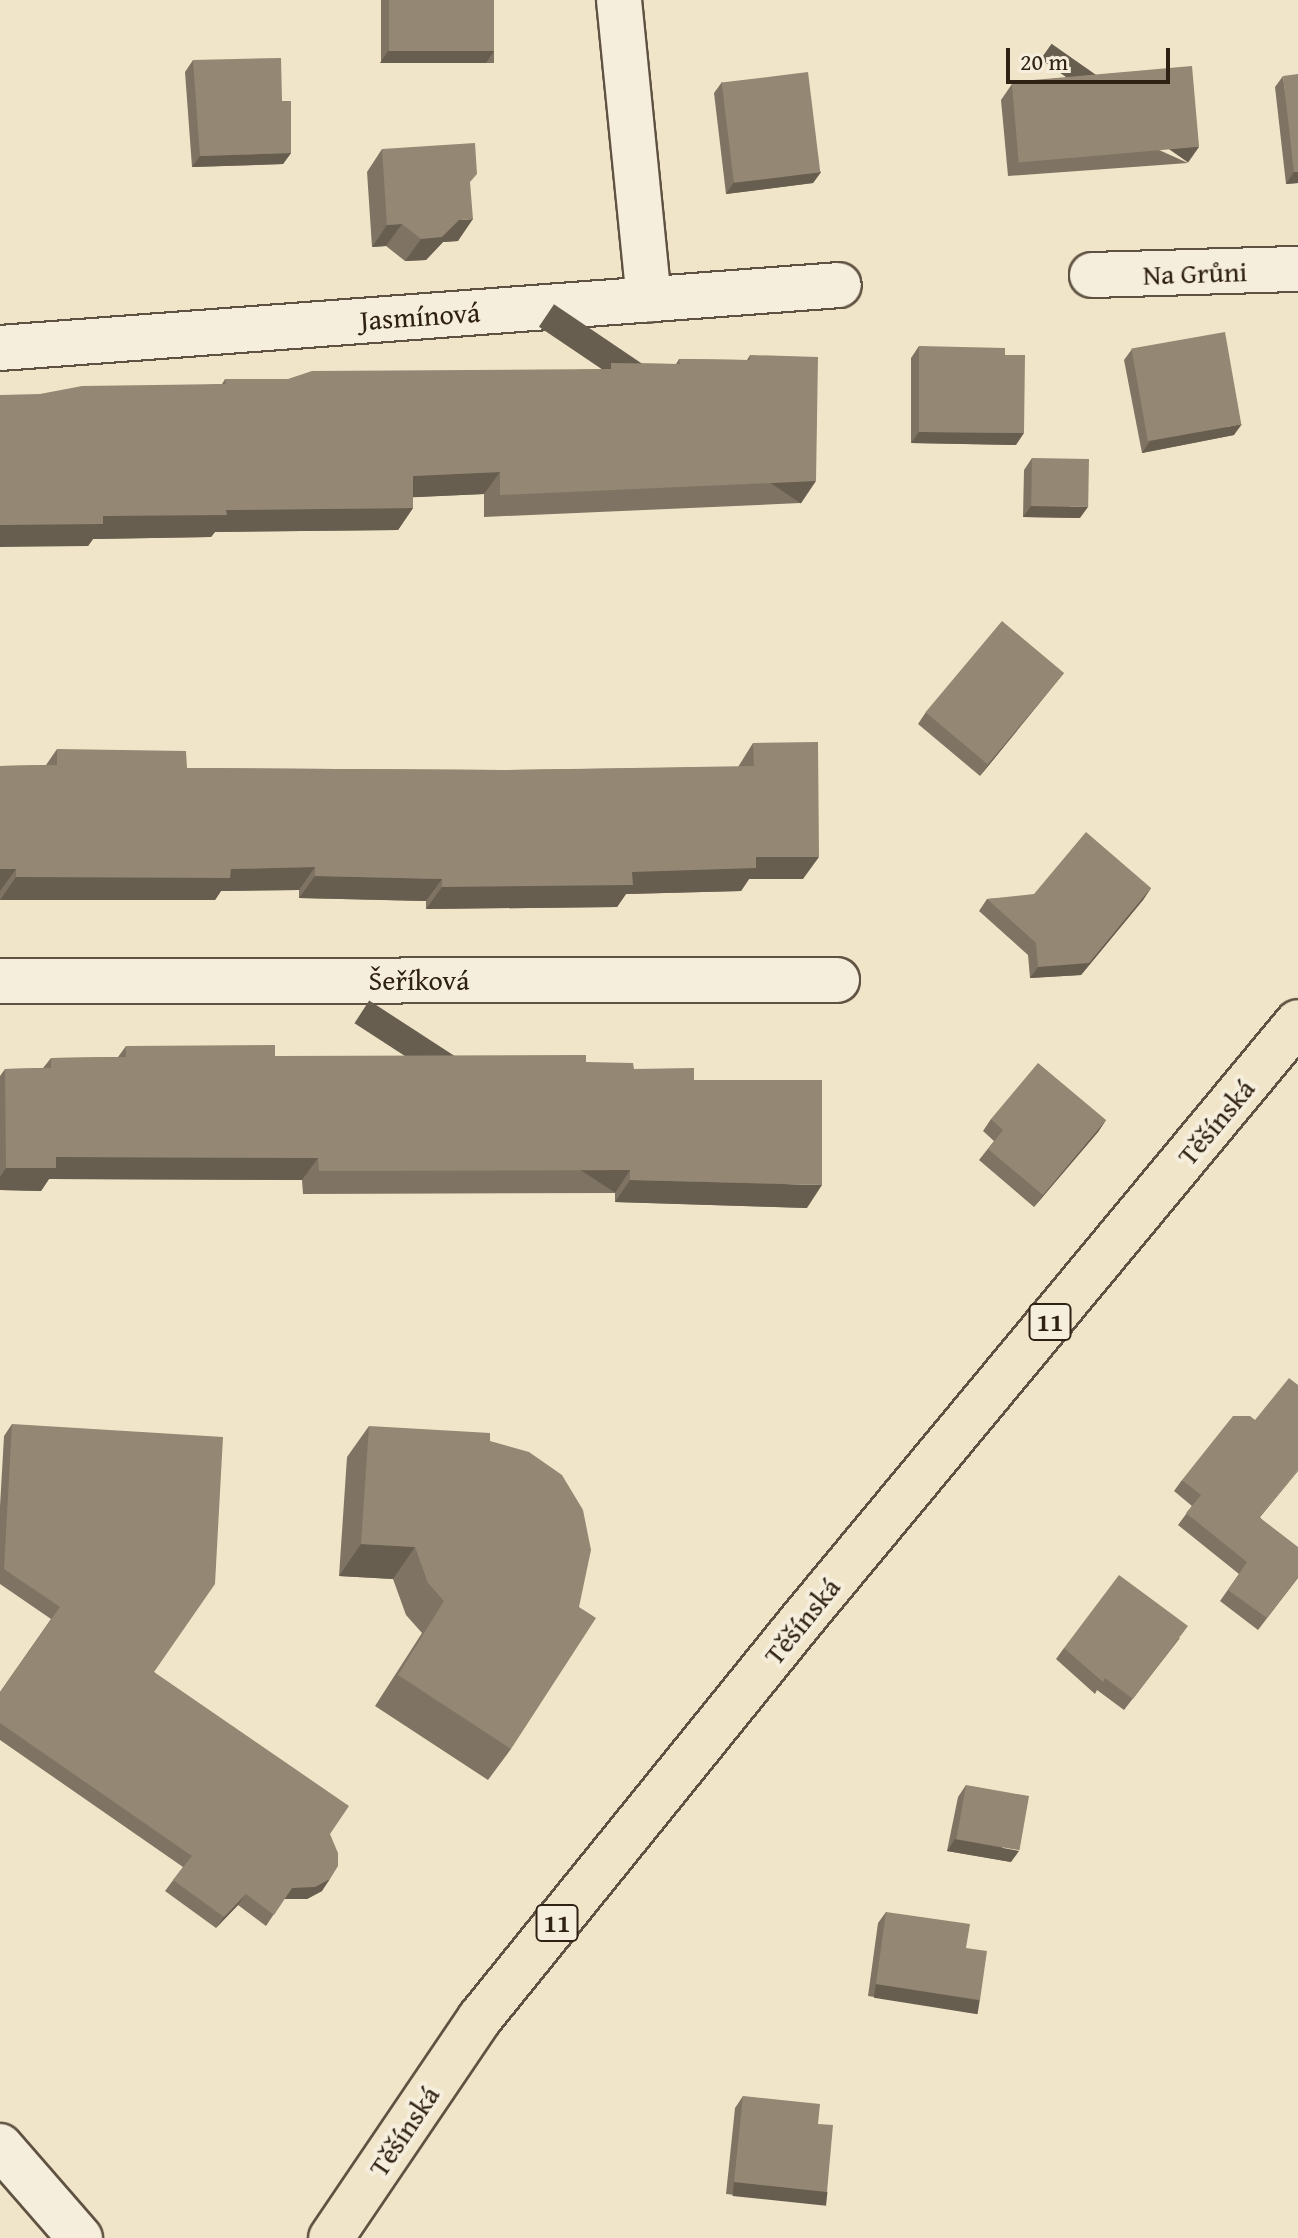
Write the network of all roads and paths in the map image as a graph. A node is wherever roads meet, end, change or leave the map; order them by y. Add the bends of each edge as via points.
1 (619, 0) edge
2 (1298, 269) edge
3 (1092, 275) dead end
4 (839, 285) dead end
5 (649, 299) junction
6 (0, 348) edge
7 (837, 980) dead end
8 (0, 981) edge
9 (1298, 1022) edge
10 (0, 2146) edge
11 (80, 2238) edge
12 (331, 2238) edge

1 - 5 street
2 - 3 street, Na Grůni
4 - 5 street, Jasmínová
5 - 6 street, Jasmínová
7 - 8 street, Šeříková
9 - 12 main road, Těšínská / 11 via 480,2018
10 - 11 street

